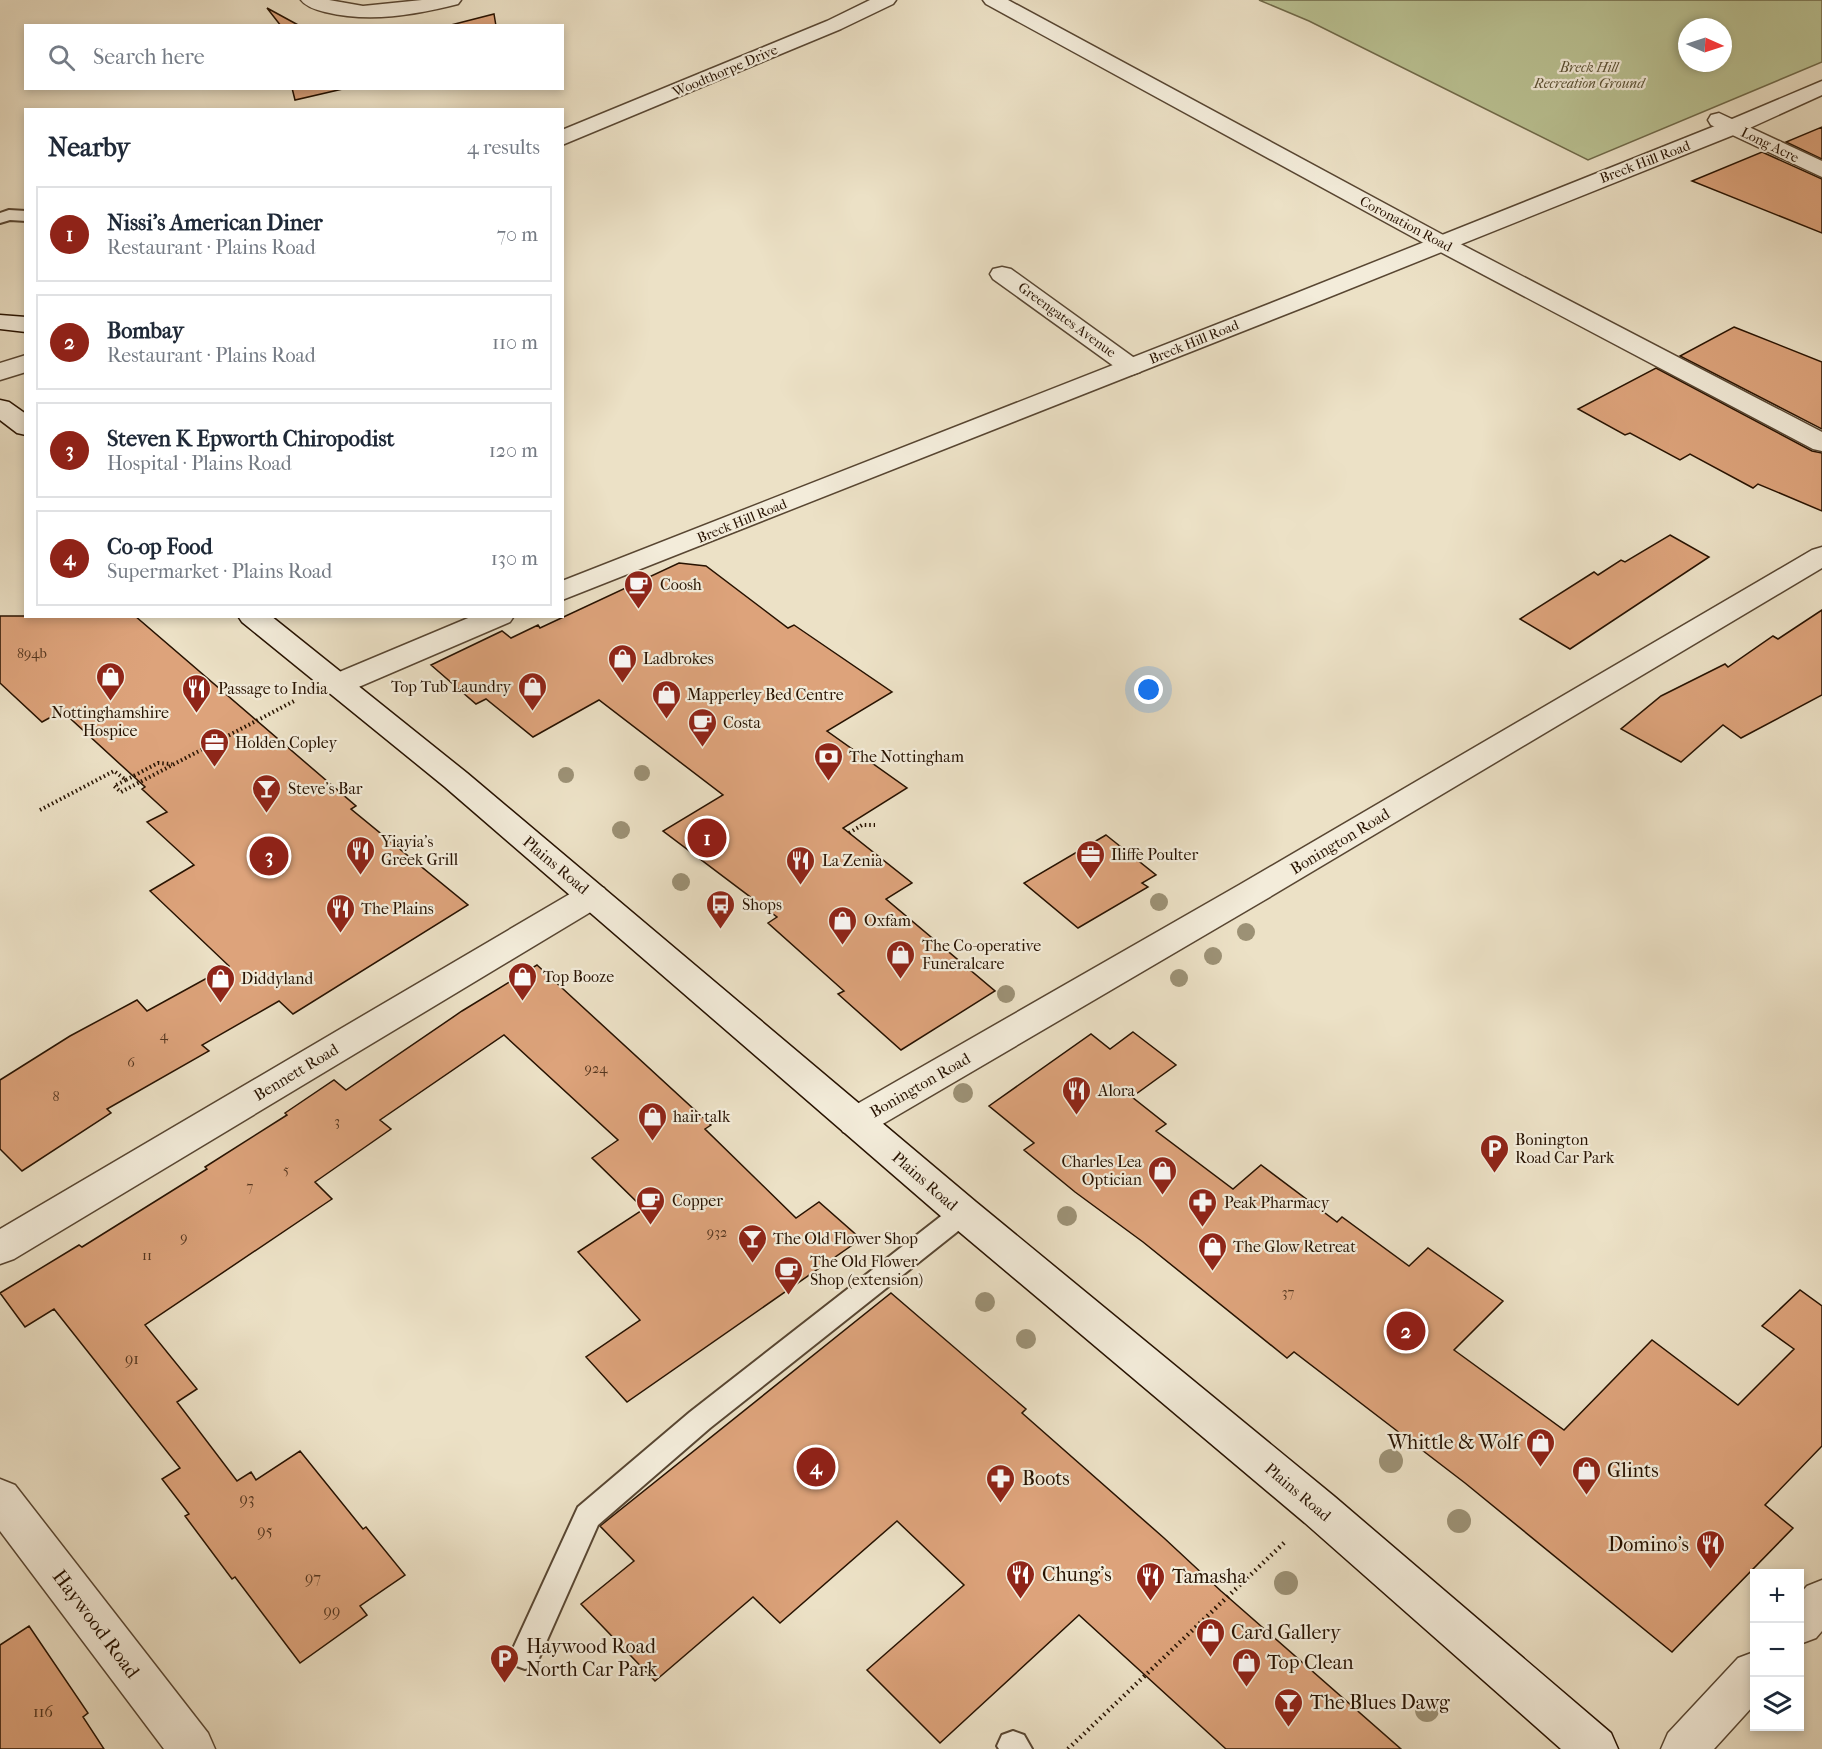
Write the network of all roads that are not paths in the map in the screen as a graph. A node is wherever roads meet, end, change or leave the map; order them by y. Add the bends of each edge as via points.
1 (311, 0) edge
2 (451, 0) edge
3 (886, 0) edge
4 (993, 0) edge
5 (1822, 87) edge
6 (1726, 124) junction
7 (564, 137) edge
8 (1822, 170) edge
9 (4, 216) edge
10 (24, 216) edge
11 (1440, 242) junction
12 (1002, 274) dead end
13 (0, 322) edge
14 (24, 325) edge
15 (24, 364) edge
16 (1131, 367) junction
17 (0, 372) edge
18 (1, 410) edge
19 (24, 427) edge
20 (1822, 443) edge
21 (1822, 556) edge
22 (564, 590) edge
23 (254, 618) edge
24 (495, 618) edge
25 (334, 684) junction
26 (592, 896) junction
27 (856, 1122) junction
28 (963, 1213) junction
29 (0, 1248) edge
30 (0, 1498) edge
31 (1822, 1600) edge
32 (1801, 1623) edge
33 (525, 1655) dead end
34 (1751, 1677) edge
35 (192, 1749) edge
36 (1595, 1749) edge
37 (1684, 1749) edge

1 - 2 street via 338,10 369,13
3 - 7 street, Woodthorpe Drive
4 - 11 street, Coronation Road
5 - 6 street, Breck Hill Road
6 - 8 street, Long Acre
6 - 11 street, Breck Hill Road
9 - 10 lane
11 - 16 street, Breck Hill Road
11 - 20 street, Coronation Road
12 - 16 street, Greengates Avenue
13 - 14 street
15 - 17 street
16 - 22 street, Breck Hill Road
18 - 19 street
21 - 27 street, Bonington Road
23 - 25 street, Plains Road
24 - 25 street
25 - 26 street, Plains Road via 456,780
26 - 27 street, Plains Road
26 - 29 street, Bennett Road
27 - 28 street, Plains Road
28 - 33 lane via 700,1420 588,1516
28 - 36 street, Plains Road via 1320,1510
30 - 35 street, Haywood Road
31 - 32 street
34 - 37 street

